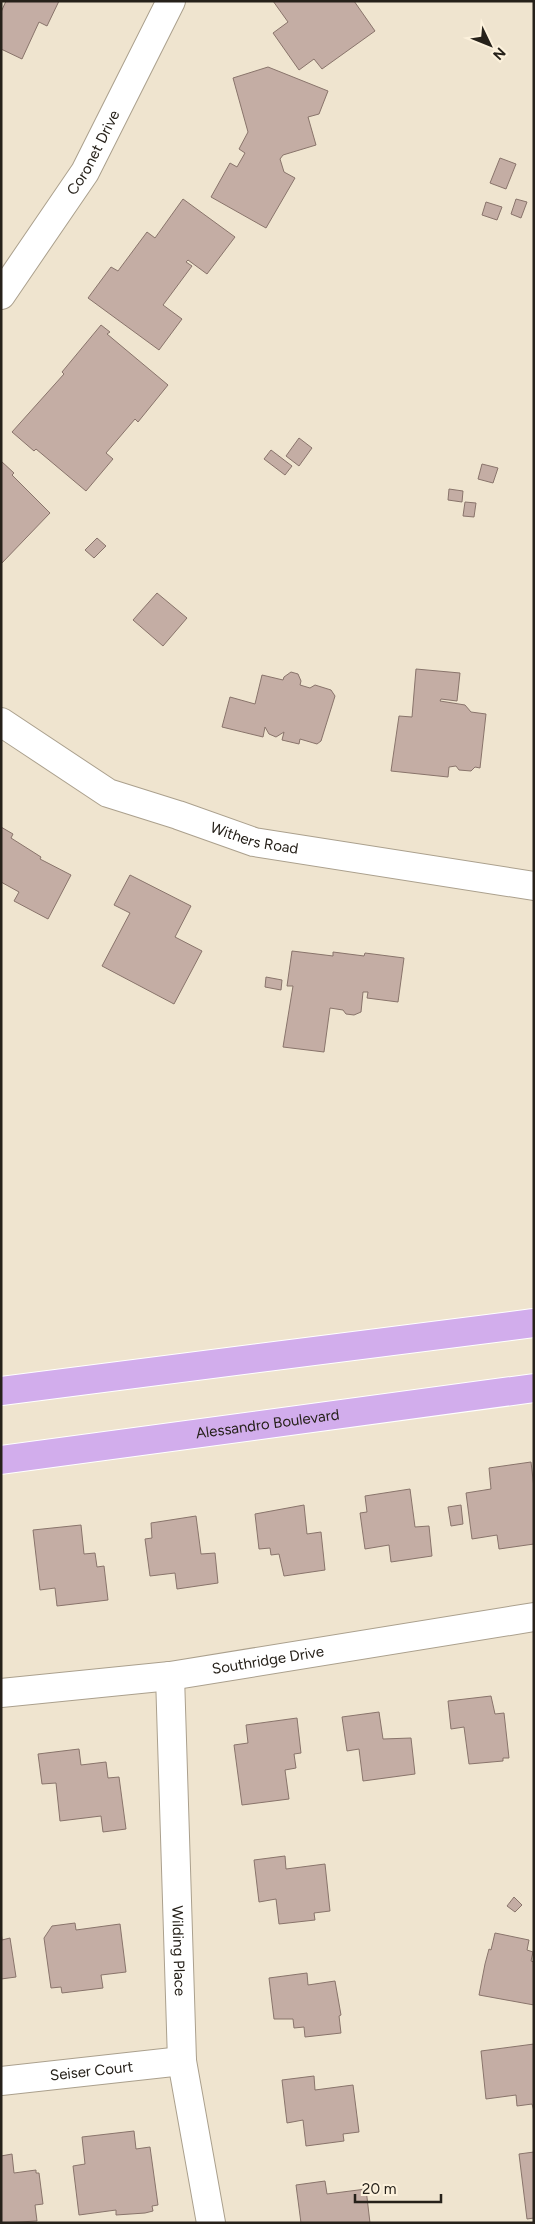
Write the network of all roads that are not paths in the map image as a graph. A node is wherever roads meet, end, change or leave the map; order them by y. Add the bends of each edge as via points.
1 (171, 1) edge
2 (1, 295) edge
3 (1, 722) edge
4 (534, 886) edge
5 (534, 1323) edge
6 (534, 1388) edge
7 (1, 1391) edge
8 (1, 1460) edge
9 (534, 1617) edge
10 (170, 1676) junction
11 (1, 1693) edge
12 (182, 2061) junction
13 (1, 2081) edge
14 (211, 2223) edge

1 - 2 street, Coronet Drive via 85,172
3 - 4 street, Withers Road via 108,793 254,842
5 - 7 main road
6 - 8 main road, Alessandro Boulevard
9 - 10 street, Southridge Drive
10 - 11 street, Southridge Drive
10 - 12 street, Wilding Place
12 - 13 street, Seiser Court
12 - 14 street, Wilding Place

